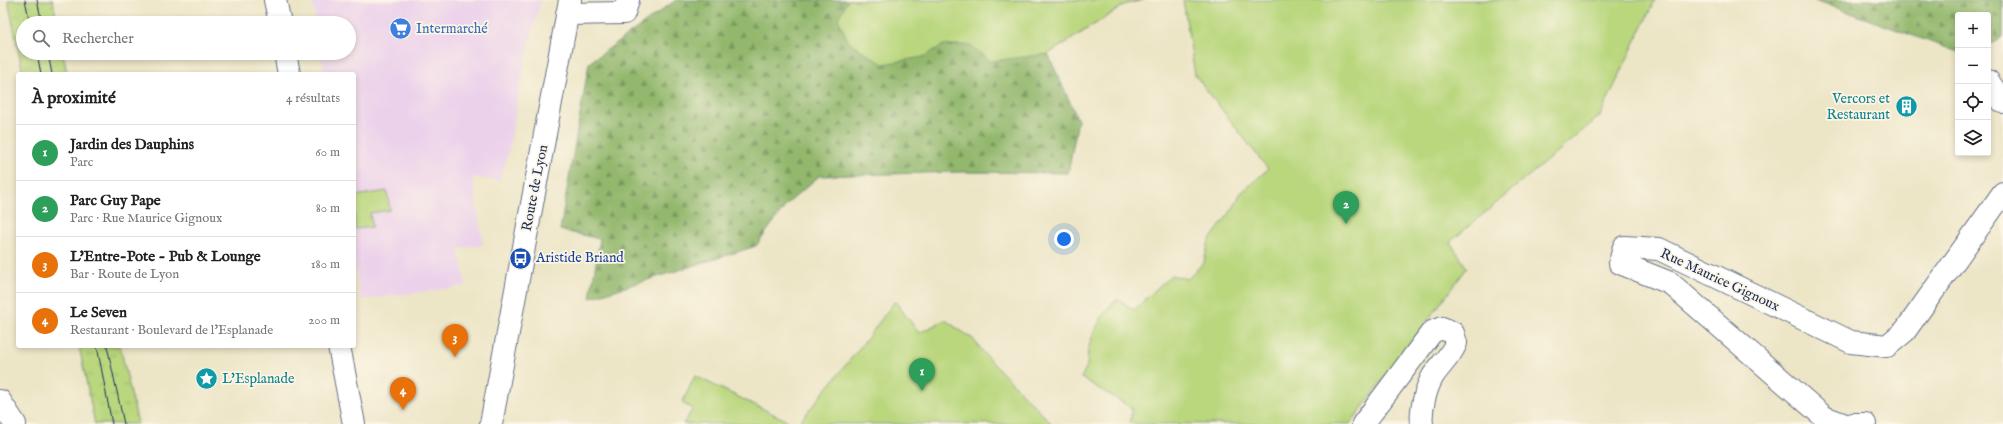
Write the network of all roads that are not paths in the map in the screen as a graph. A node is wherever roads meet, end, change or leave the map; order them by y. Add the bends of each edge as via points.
1 (275, 0) edge
2 (628, 0) edge
3 (569, 7) edge
4 (278, 16) edge
5 (286, 60) edge
6 (289, 72) edge
7 (1990, 84) edge
8 (2003, 102) edge
9 (2003, 193) edge
10 (339, 348) edge
11 (0, 401) edge
12 (15, 424) edge
13 (354, 424) edge
14 (491, 424) edge
15 (1363, 424) edge
16 (1422, 424) edge
17 (1843, 424) edge
18 (1853, 424) edge
19 (1865, 424) edge

1 - 4 main road
2 - 3 main road via 624,13
3 - 14 main road, Route de Lyon
5 - 6 main road
7 - 8 main road
9 - 17 main road, Rue Maurice Gignoux via 1905,331 1887,346 1851,342 1659,249 1624,247 1620,263 1670,283 1824,417
10 - 13 main road
11 - 12 main road
15 - 16 main road via 1432,332 1442,328 1453,333 1456,343 1452,354 1433,376 1426,393
18 - 19 main road

